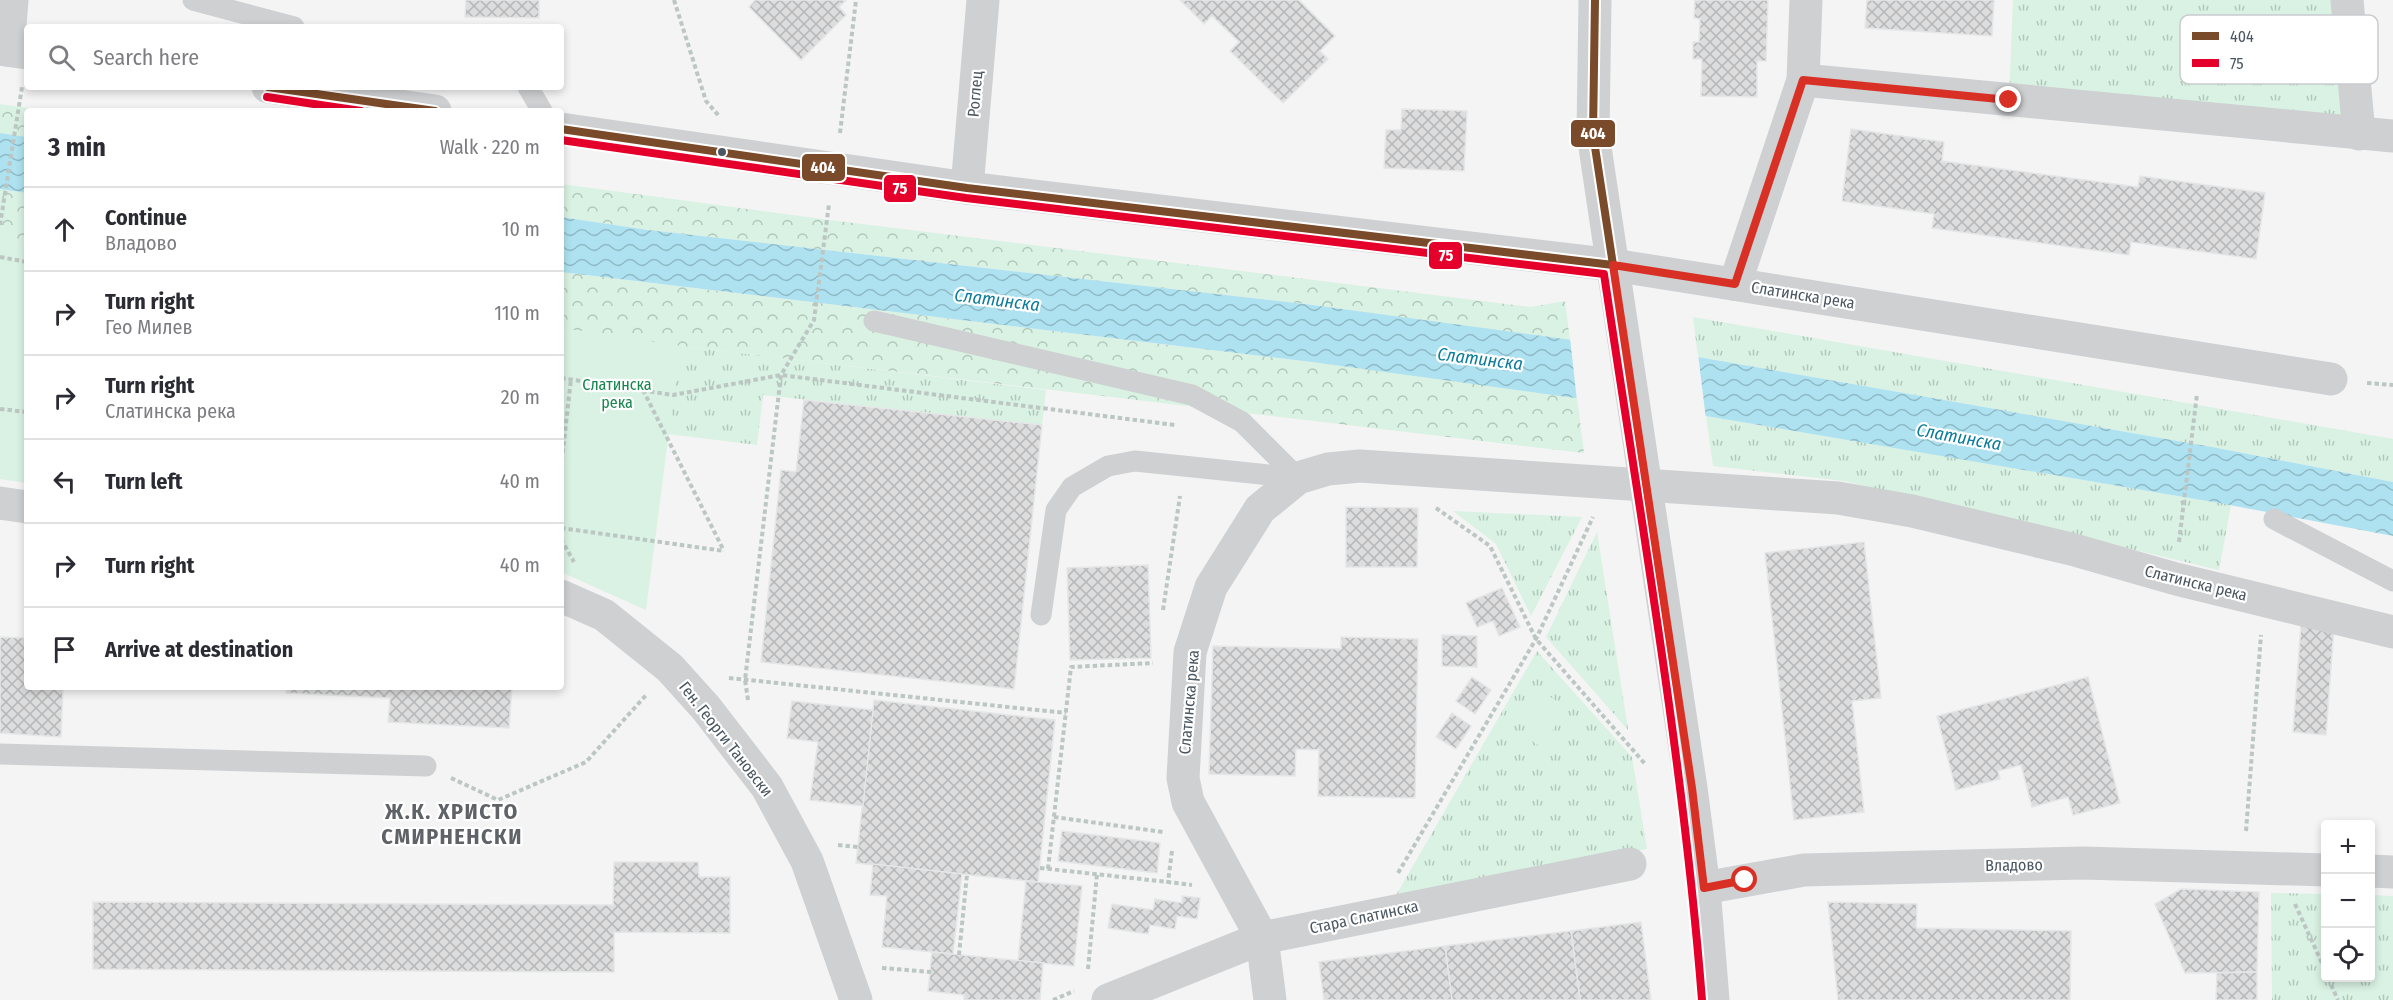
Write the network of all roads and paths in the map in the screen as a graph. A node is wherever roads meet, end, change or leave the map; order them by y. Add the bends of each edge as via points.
1 (12, 0) edge
2 (193, 0) edge
3 (674, 0) edge
4 (856, 0) edge
5 (983, 0) edge
6 (1595, 0) edge
7 (1806, 0) edge
8 (2347, 0) edge
9 (2348, 15) edge
10 (283, 24) edge
11 (12, 51) edge
12 (1803, 80) junction
13 (2355, 84) edge
14 (22, 85) dead end
15 (289, 90) edge
16 (530, 90) edge
17 (414, 108) edge
18 (540, 108) edge
19 (720, 117) dead end
20 (564, 130) edge
21 (2359, 134) junction
22 (2393, 136) edge
23 (833, 183) junction
24 (968, 188) junction
25 (0, 225) edge
26 (0, 257) edge
27 (24, 261) edge
28 (1613, 265) junction
29 (1735, 284) junction
30 (874, 321) dead end
31 (781, 375) junction
32 (564, 378) edge
33 (571, 379) junction
34 (2345, 380) joint
35 (2393, 385) edge
36 (643, 390) junction
37 (2197, 393) dead end
38 (0, 409) edge
39 (24, 412) edge
40 (564, 436) edge
41 (1185, 465) junction
42 (1643, 473) junction
43 (1298, 478) junction
44 (1608, 484) junction
45 (0, 503) edge
46 (24, 507) edge
47 (1434, 507) dead end
48 (2182, 509) dead end
49 (2274, 519) dead end
50 (564, 528) edge
51 (2393, 581) edge
52 (564, 597) edge
53 (1041, 615) dead end
54 (1162, 617) dead end
55 (2393, 632) edge
56 (1536, 639) junction
57 (1155, 663) dead end
58 (2259, 666) dead end
59 (670, 668) junction
60 (722, 677) dead end
61 (745, 680) junction
62 (936, 700) junction
63 (748, 704) dead end
64 (984, 705) junction
65 (936, 707) dead end
66 (984, 712) dead end
67 (1066, 713) junction
68 (0, 754) edge
69 (1646, 765) dead end
70 (426, 766) joint
71 (2247, 809) dead end
72 (1054, 817) junction
73 (1174, 834) dead end
74 (1173, 843) dead end
75 (1630, 864) dead end
76 (1040, 868) dead end
77 (2278, 868) junction
78 (1048, 869) junction
79 (2321, 870) edge
80 (2375, 871) edge
81 (2393, 872) edge
82 (967, 874) dead end
83 (1097, 874) junction
84 (1168, 882) junction
85 (1197, 886) dead end
86 (1704, 888) junction
87 (1373, 915) junction
88 (1262, 938) junction
89 (959, 955) dead end
90 (2321, 963) edge
91 (930, 972) dead end
92 (1087, 974) dead end
93 (884, 978) dead end
94 (2330, 982) edge
95 (1078, 989) dead end
96 (856, 1000) edge
97 (1053, 1000) edge
98 (1108, 1000) edge
99 (1270, 1000) edge
100 (1713, 1000) edge
101 (2338, 1000) edge

1 - 11 street
2 - 10 lane
3 - 19 path via 706,101
4 - 23 path
5 - 24 street, Роглец
6 - 28 street via 1593,134
7 - 12 street
8 - 9 street
12 - 21 street
12 - 29 street
13 - 21 street
14 - 25 path
15 - 17 street
16 - 18 lane
20 - 23 street, Слатинска река
21 - 22 street
23 - 24 street, Слатинска река
23 - 31 path via 814,320
24 - 28 street, Слатинска река
26 - 27 path
28 - 29 street, Слатинска река
28 - 42 street
29 - 34 street, Слатинска река
30 - 43 lane via 1192,395 1242,422
31 - 36 path via 673,395
31 - 41 path via 1190,427
31 - 61 path
32 - 33 path
33 - 36 path
33 - 40 path
34 - 35 path
36 - 50 path via 724,551
37 - 48 path
38 - 39 path
41 - 43 lane
41 - 53 lane via 1126,462 1108,466 1072,487 1056,510
41 - 54 path
42 - 44 street, Слатинска река
42 - 55 street, Слатинска река via 1912,511
42 - 86 street
43 - 44 street, Слатинска река via 1328,469 1360,466
43 - 88 street, Слатинска река via 1260,509 1211,587 1190,652 1183,778 1188,802
44 - 56 path
45 - 46 street
47 - 56 path via 1490,546
49 - 51 lane
52 - 59 street, Ген. Георги Тановски via 604,615
56 - 69 path
56 - 87 path
57 - 67 path via 1071,667
58 - 71 path
59 - 70 path via 586,762 498,800
59 - 96 street, Ген. Георги Тановски via 767,787 807,861
60 - 61 path
61 - 62 path
61 - 63 path
62 - 64 path
62 - 65 path
64 - 66 path
64 - 67 path
67 - 72 path
68 - 70 lane
72 - 73 path
72 - 78 path
74 - 84 path
75 - 87 street, Стара Слатинска
76 - 78 path
77 - 79 street, Владово
77 - 86 street, Владово via 2083,863 1804,870
77 - 90 path
78 - 83 path
80 - 81 street
82 - 89 path
83 - 84 path
83 - 92 path
84 - 85 path
86 - 100 street
87 - 88 street, Стара Слатинска
88 - 98 street, Стара Слатинска
88 - 99 street
91 - 93 path via 879,968
94 - 101 path
95 - 97 path

